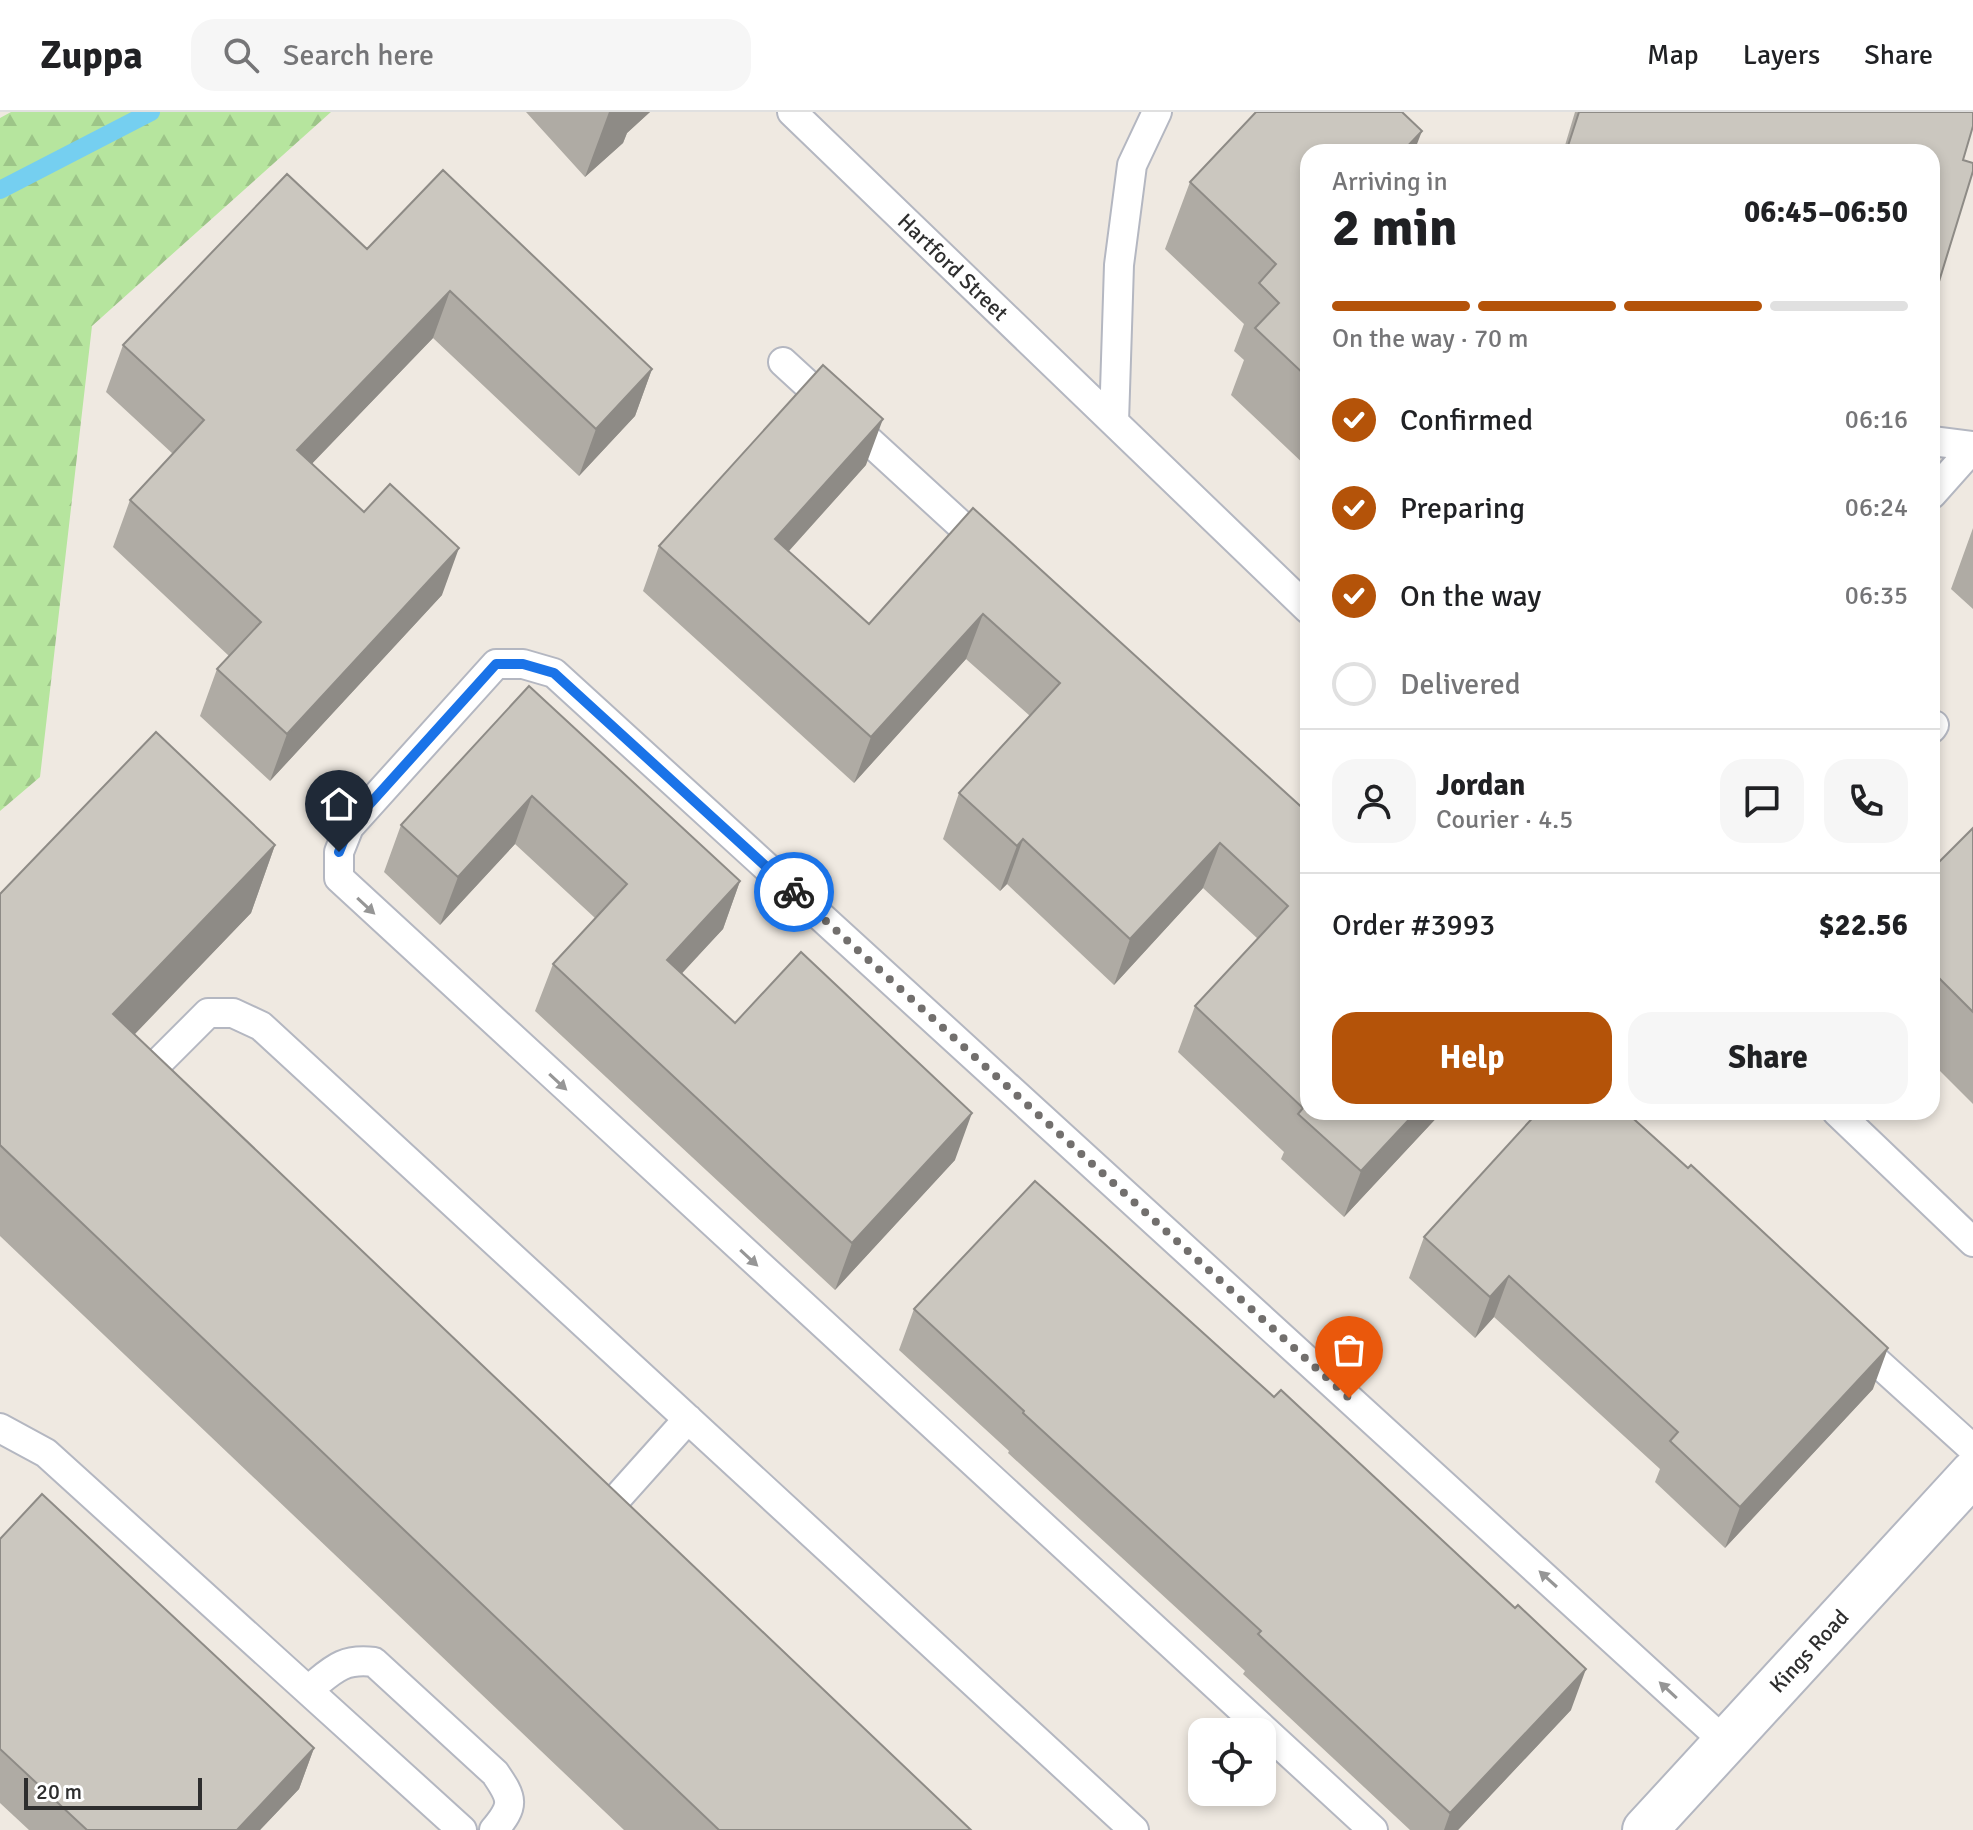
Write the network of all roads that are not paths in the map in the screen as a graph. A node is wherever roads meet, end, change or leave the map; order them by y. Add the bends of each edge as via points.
1 (792, 112) edge
2 (1157, 112) edge
3 (783, 362) dead end
4 (1114, 422) junction
5 (1940, 442) edge
6 (1973, 447) edge
7 (1940, 485) edge
8 (1005, 565) edge
9 (1300, 601) edge
10 (151, 1116) edge
11 (1845, 1120) edge
12 (1973, 1242) edge
13 (1837, 1325) edge
14 (688, 1419) junction
15 (0, 1428) edge
16 (1973, 1449) edge
17 (1973, 1473) edge
18 (570, 1503) edge
19 (594, 1524) junction
20 (617, 1545) edge
21 (308, 1690) junction
22 (1725, 1742) junction
23 (462, 1830) edge
24 (494, 1830) edge
25 (1134, 1830) edge
26 (1373, 1830) edge
27 (1645, 1830) edge

1 - 4 lane, Hartford Street
2 - 4 lane via 1132,165 1119,265
3 - 8 lane
4 - 9 lane, Hartford Street
5 - 6 lane
6 - 7 lane
10 - 14 lane via 142,1092 152,1069 208,1013 233,1013 261,1026
11 - 12 lane
13 - 16 lane
14 - 19 lane
14 - 25 lane
15 - 21 lane via 46,1453
17 - 22 street, Kings Road
18 - 19 lane
19 - 20 lane
21 - 23 lane
21 - 24 lane via 341,1663 374,1662 495,1773 510,1795 509,1812
22 -> 26 lane via 554,673 523,664 496,664 349,827 339,852 339,878
22 - 27 street, Kings Road

